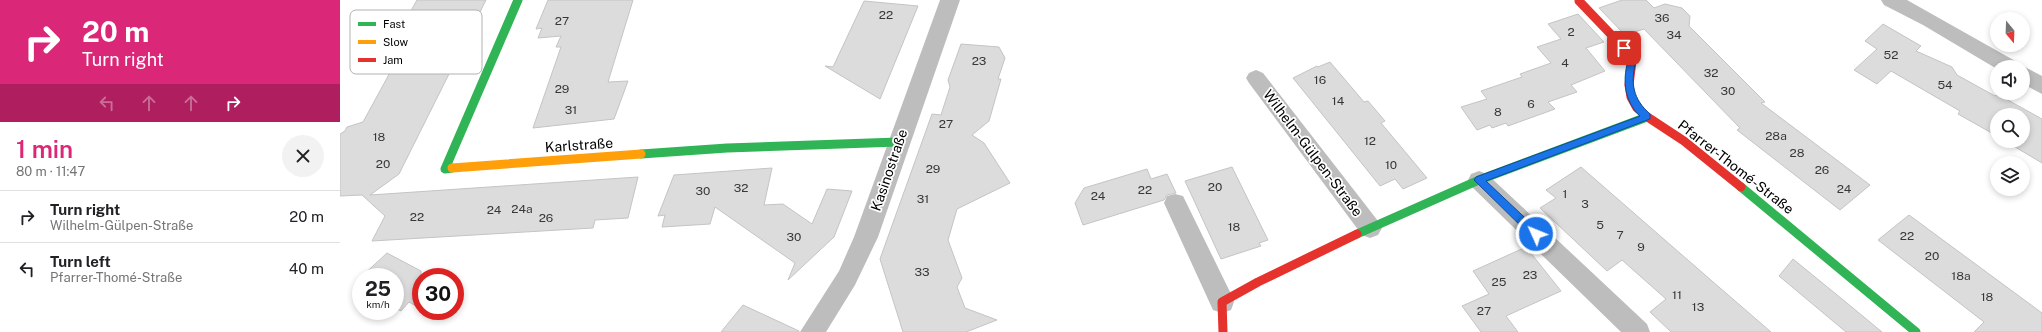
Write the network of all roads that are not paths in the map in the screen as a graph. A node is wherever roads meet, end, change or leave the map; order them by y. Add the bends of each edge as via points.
1 (518, 0) edge
2 (950, 0) edge
3 (1891, 0) edge
4 (1579, 1) dead end
5 (1998, 60) edge
6 (1256, 78) dead end
7 (2030, 78) edge
8 (2042, 86) edge
9 (1647, 117) junction
10 (898, 142) junction
11 (1479, 180) junction
12 (1175, 203) dead end
13 (1370, 228) junction
14 (1222, 302) junction
15 (812, 332) edge
16 (1223, 332) edge
17 (1638, 332) edge
18 (1916, 332) edge

1 - 10 street, Karlstraße via 445,170 727,148
2 - 10 street, Kasinostraße
3 - 5 street
4 - 9 street, Pfarrer-Thomé-Straße via 1624,48 1632,61 1628,76 1631,93 1637,108
6 - 13 street, Wilhelm-Gülpen-Straße
7 - 8 street
9 - 11 street, Wilhelm-Gülpen-Straße
9 - 18 street, Pfarrer-Thomé-Straße via 1693,149
10 - 15 street, Kasinostraße via 866,238 848,278
11 - 13 street, Wilhelm-Gülpen-Straße
11 - 17 street
12 - 14 street
13 - 14 street, Wilhelm-Gülpen-Straße
14 - 16 street

